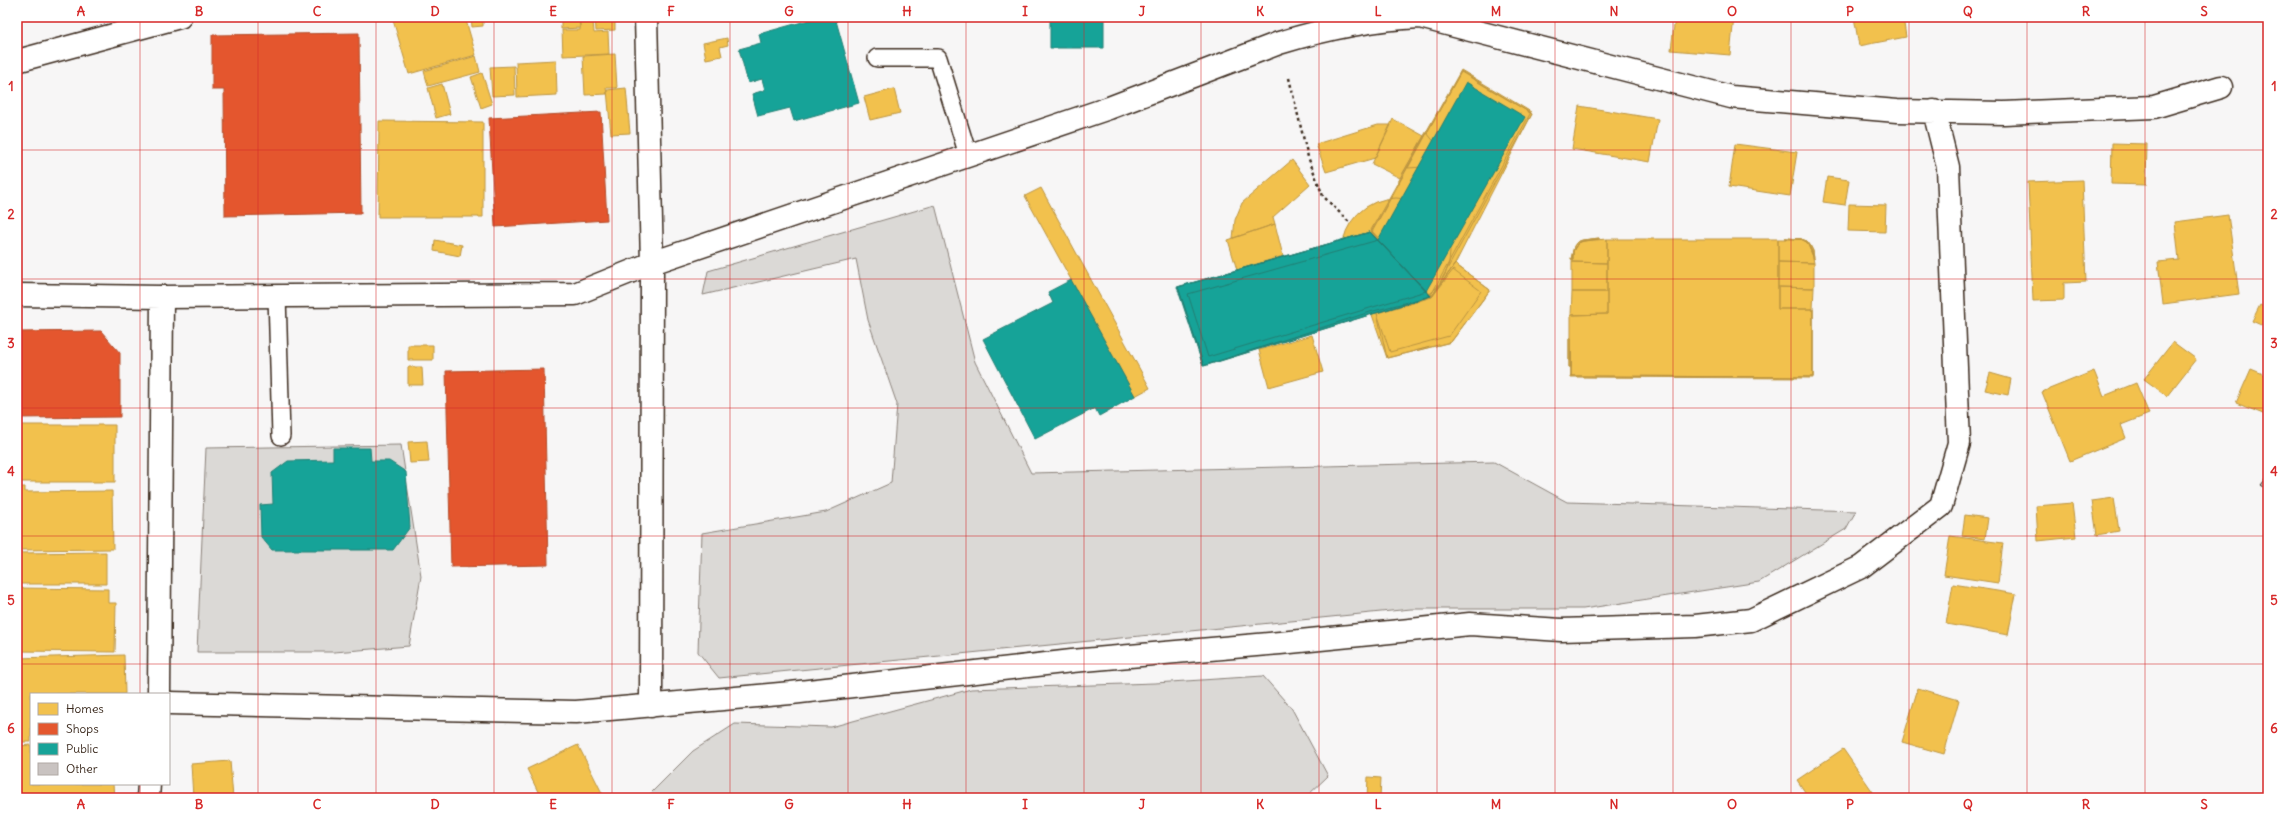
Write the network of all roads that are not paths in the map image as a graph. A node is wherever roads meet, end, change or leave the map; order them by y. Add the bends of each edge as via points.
1 (180, 17) edge
2 (646, 17) edge
3 (1420, 17) edge
4 (876, 58) dead end
5 (17, 61) edge
6 (2221, 87) dead end
7 (1934, 111) junction
8 (968, 155) junction
9 (652, 263) junction
10 (17, 295) edge
11 (277, 295) junction
12 (162, 297) junction
13 (281, 436) dead end
14 (159, 693) edge
15 (170, 702) edge
16 (651, 706) junction
17 (149, 785) edge
18 (148, 798) edge

1 - 5 street
2 - 9 street
3 - 7 street via 1731,97 1897,111
3 - 8 street via 1384,19 1286,40 1109,108
4 - 8 lane via 938,58
6 - 7 street via 2154,107 2004,113
7 - 16 street via 1948,167 1959,443 1941,506 1861,567 1751,620 1695,626 1561,630 1470,624 1280,644 1072,661
8 - 9 street
9 - 11 street via 576,294
9 - 16 street
10 - 12 street
11 - 12 street
11 - 13 lane
12 - 14 street
15 - 16 street via 576,712
17 - 18 street

